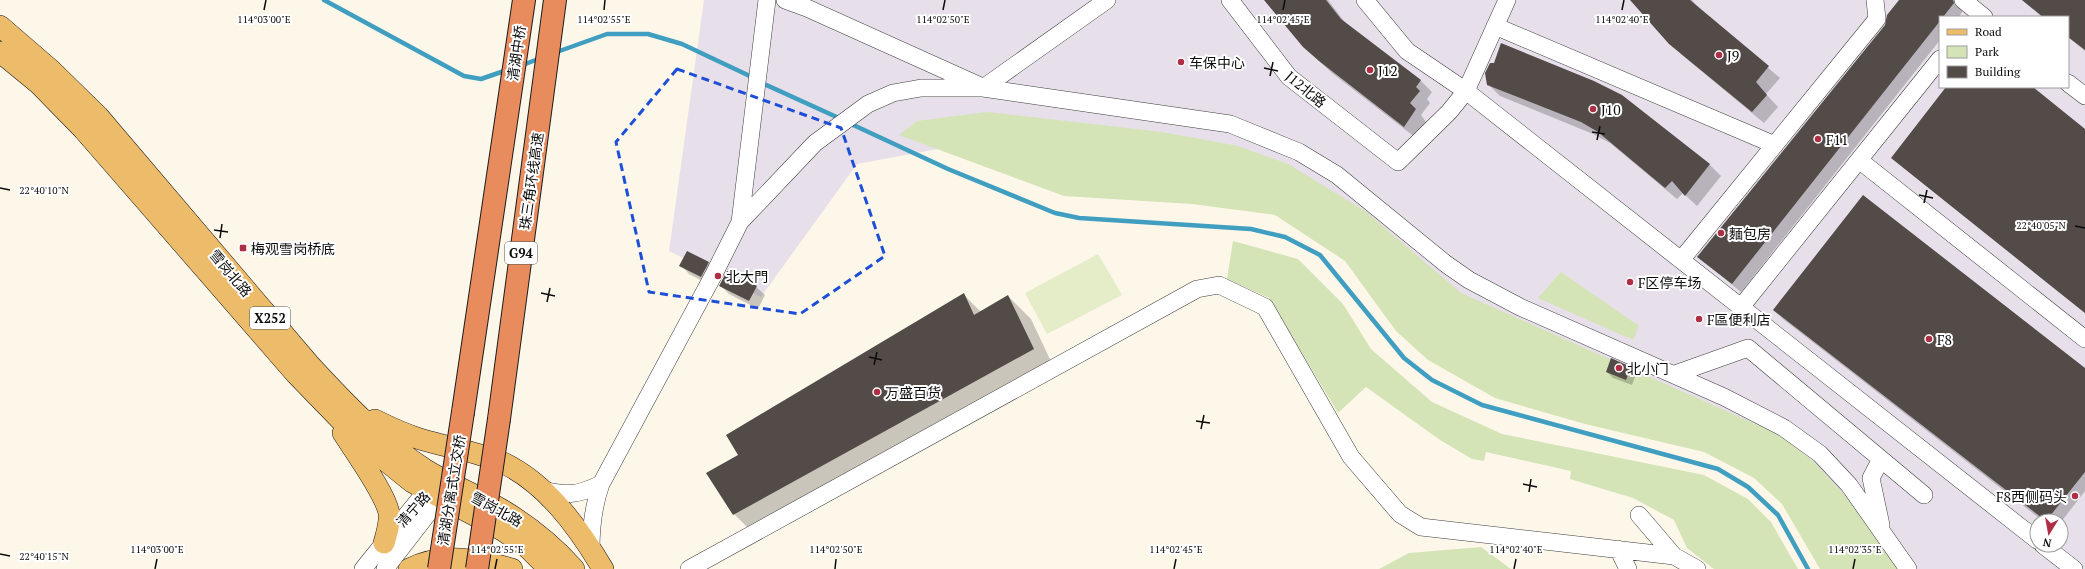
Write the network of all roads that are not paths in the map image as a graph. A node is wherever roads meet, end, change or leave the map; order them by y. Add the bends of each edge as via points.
1 (555, 0) edge
2 (767, 0) edge
3 (785, 0) edge
4 (1107, 0) edge
5 (1230, 0) edge
6 (1365, 0) edge
7 (1507, 0) edge
8 (1875, 0) edge
9 (1963, 0) edge
10 (524, 4) edge
11 (812, 4) edge
12 (1981, 11) edge
13 (0, 26) edge
14 (1496, 26) junction
15 (0, 52) edge
16 (1939, 60) edge
17 (2069, 84) edge
18 (983, 88) junction
19 (1466, 91) junction
20 (2085, 96) edge
21 (1775, 144) junction
22 (1859, 160) junction
23 (740, 222) junction
24 (1681, 260) junction
25 (1741, 307) junction
26 (2085, 339) edge
27 (1675, 374) junction
28 (335, 404) junction
29 (463, 412) joint
30 (1881, 460) junction
31 (601, 484) junction
32 (437, 490) junction
33 (543, 490) junction
34 (1924, 495) dead end
35 (1639, 515) dead end
36 (1883, 533) junction
37 (2029, 534) edge
38 (384, 543) junction
39 (1618, 549) junction
40 (592, 550) junction
41 (2053, 553) edge
42 (1674, 556) junction
43 (363, 569) edge
44 (385, 569) edge
45 (409, 569) edge
46 (439, 569) edge
47 (477, 569) edge
48 (512, 569) edge
49 (549, 569) edge
50 (574, 569) edge
51 (603, 569) edge
52 (690, 569) edge
53 (1628, 569) edge
54 (1697, 569) edge
55 (1908, 569) edge
56 (2074, 569) edge

1 - 47 highway, 珠三角环线高速 / G94, bridge
2 - 23 street
3 - 11 street
4 - 18 street
5 - 19 street, J12北路 via 1289,77 1398,162 1449,112
6 - 19 street via 1408,51
7 - 14 street
8 - 21 street via 1877,19
9 - 12 street
10 - 29 highway, 清湖中桥 / G94
11 - 18 street
13 - 28 main road, 雪岗北路 / X252 via 51,70 98,116 303,358
14 - 19 street
14 - 21 street
15 - 28 main road, 雪岗北路 / X252 via 39,84 84,130
16 - 22 street
17 - 20 street
18 - 23 street via 921,88 893,93 868,104 815,143
18 - 27 street via 1230,124 1299,152 1337,175 1469,280 1520,307
19 - 24 street
21 - 24 street
22 - 25 street
22 - 26 street
23 - 31 street
24 - 25 street
25 - 37 street
27 - 30 street via 1748,348
27 - 36 street via 1724,396 1784,428 1820,454 1849,485
28 - 32 main road, 雪岗北路 / X252 via 408,457
28 - 33 main road via 419,439 499,461 524,475
28 - 38 main road via 389,513
29 - 46 highway, 清湖分离式立交桥 / G94, bridge
30 - 34 street
30 - 36 street via 1871,478
31 - 33 street via 582,493 563,495
31 - 40 street via 594,504 591,525
32 - 38 street, 清宁路
32 - 44 street, 清宁路
32 - 49 main road, 雪岗北路 / X252 via 526,546
32 - 50 main road, 雪岗北路 / X252 via 498,507 551,544
33 - 40 main road
35 - 42 street
36 - 55 street
38 - 43 street, 清宁路
39 - 42 street
39 - 52 street via 1421,527 1400,514 1351,457 1265,307 1219,285 1197,289
39 - 53 street
40 - 51 main road
41 - 56 street
42 - 54 street
45 - 48 main road via 424,561 448,558 473,560

